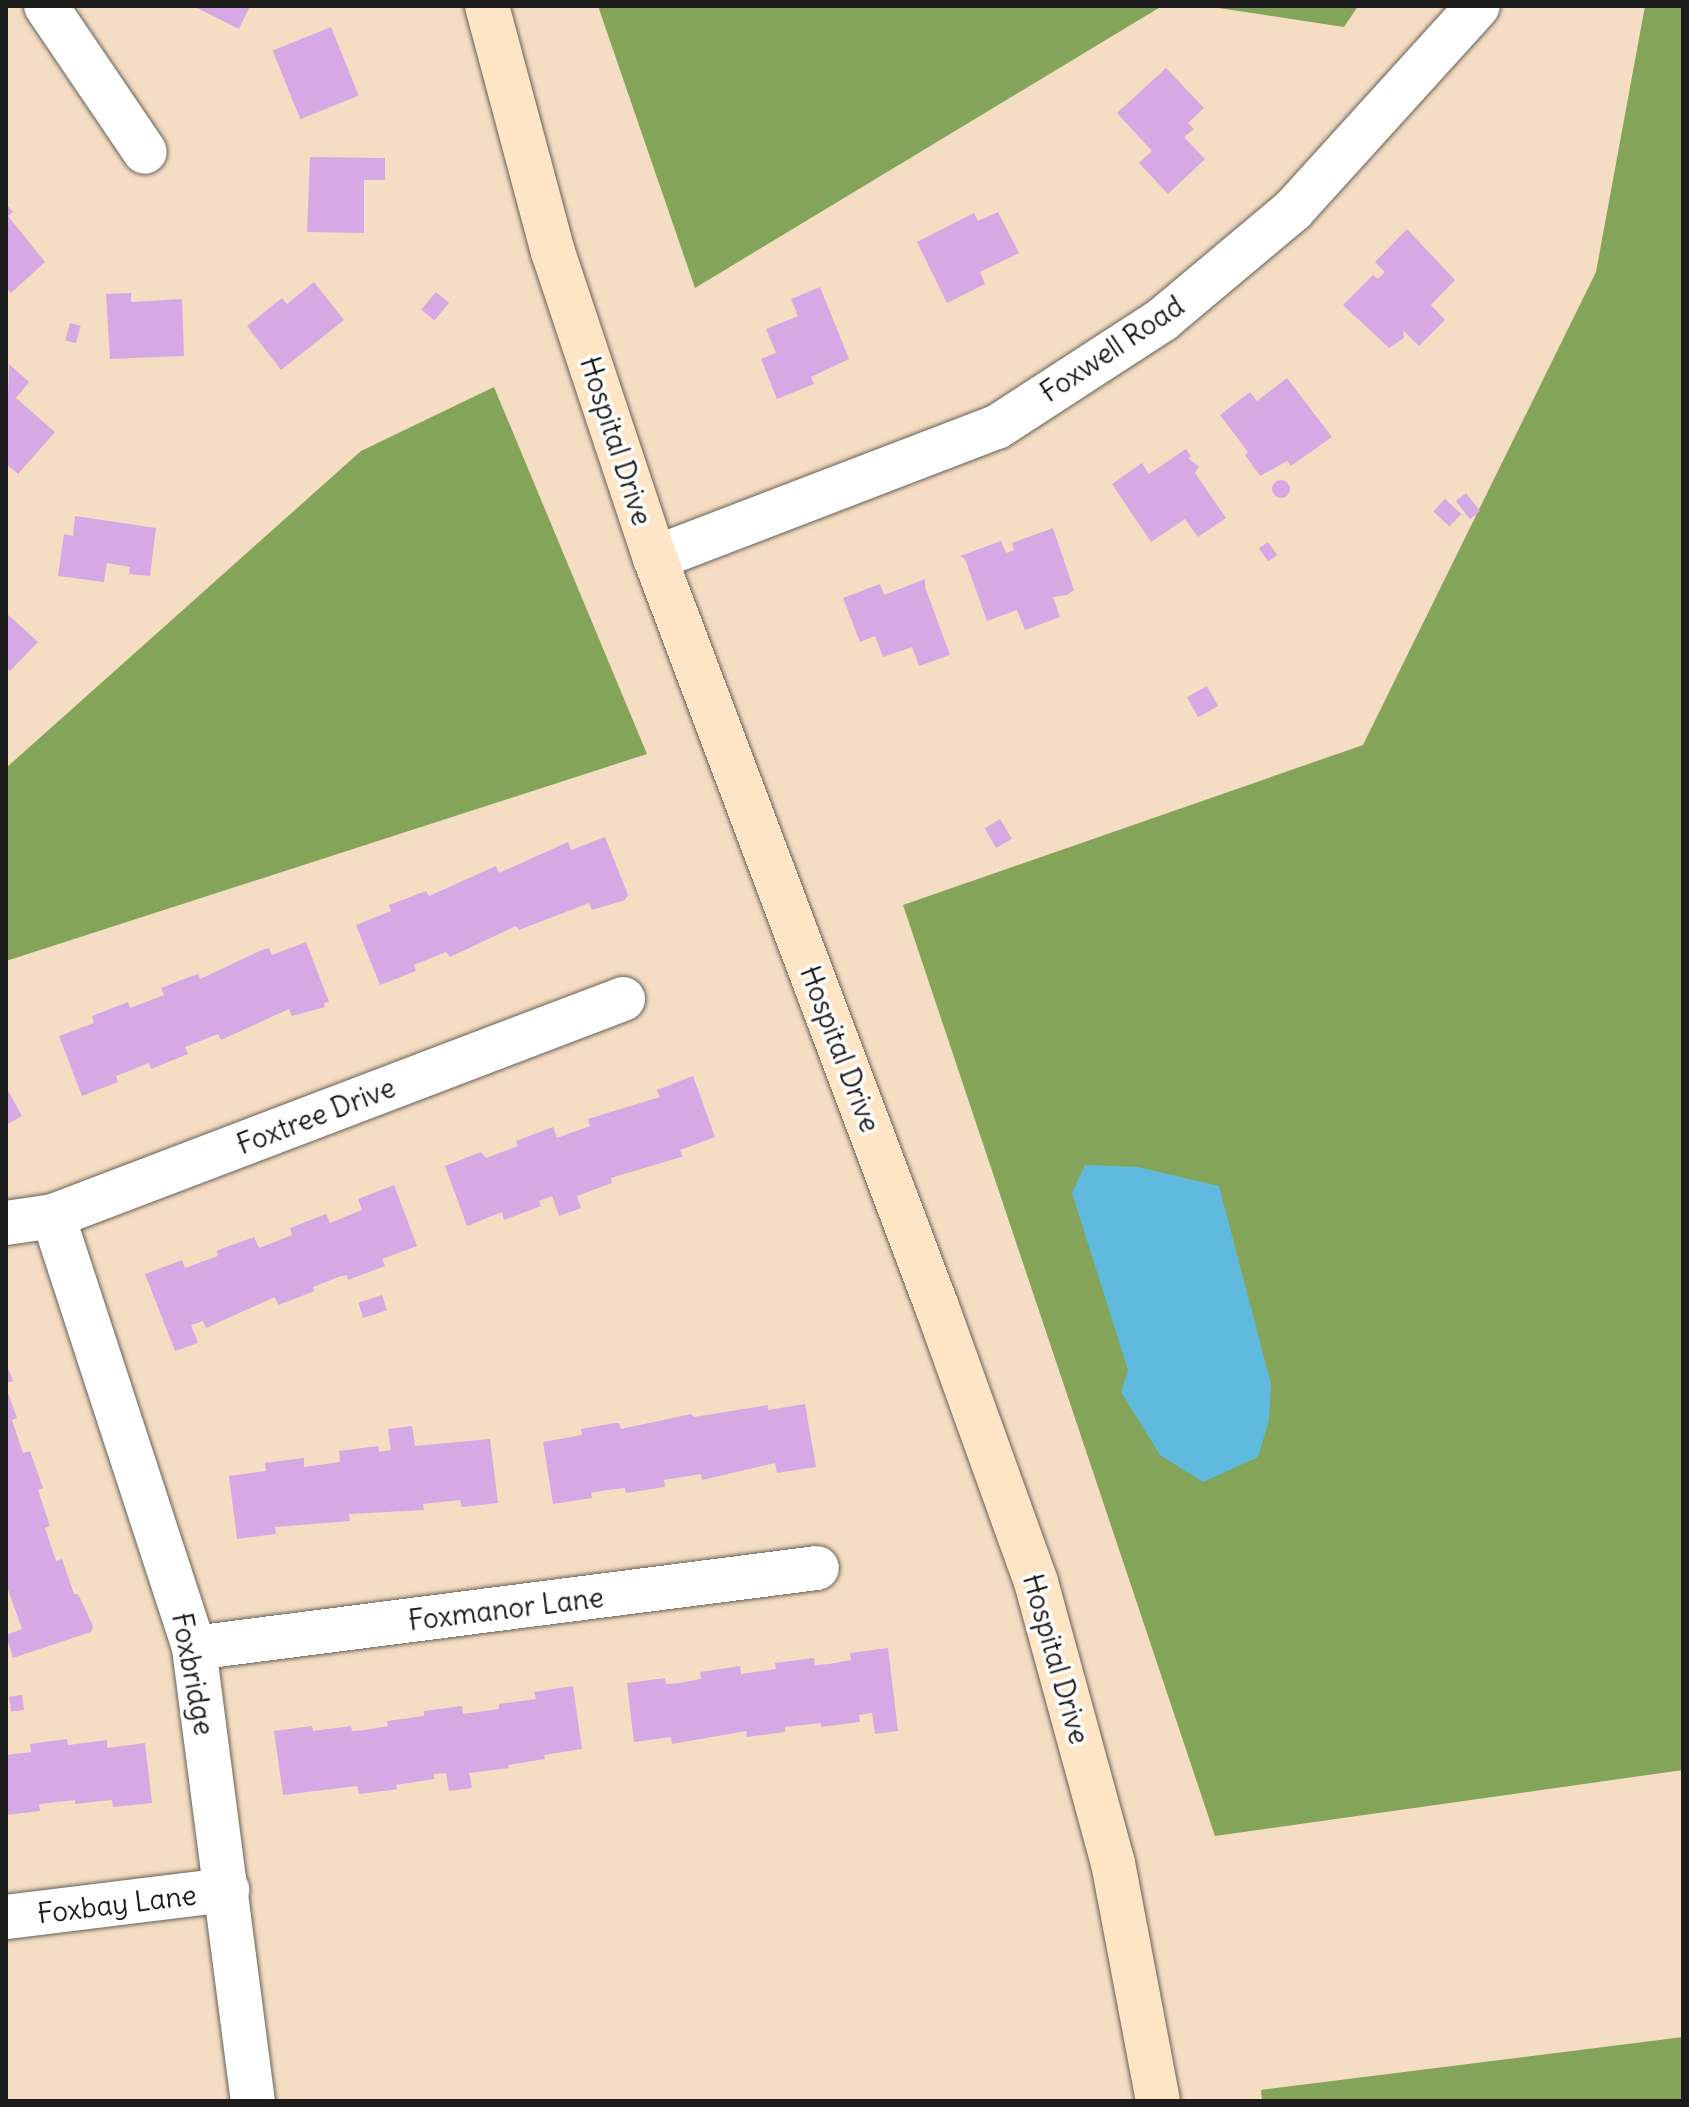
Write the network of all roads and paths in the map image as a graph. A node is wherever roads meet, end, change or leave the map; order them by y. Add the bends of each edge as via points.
1 (46, 6) edge
2 (487, 6) edge
3 (1478, 6) edge
4 (145, 152) dead end
5 (655, 558) junction
6 (623, 999) dead end
7 (53, 1216) junction
8 (6, 1223) edge
9 (817, 1568) dead end
10 (194, 1648) junction
11 (227, 1890) junction
12 (6, 1917) edge
13 (253, 2101) edge
14 (1158, 2101) edge

1 - 4 street
2 - 5 street, Hospital Drive via 553,252
3 - 5 street, Foxwell Road via 1293,210 1163,319 997,427
5 - 14 street, Hospital Drive via 1036,1582 1113,1863
6 - 7 street, Foxtree Drive
7 - 8 street, Foxtree Drive
7 - 10 street, Foxbridge
9 - 10 street, Foxmanor Lane
10 - 11 street, Foxbridge
11 - 12 street, Foxbay Lane
11 - 13 street, Foxbridge

